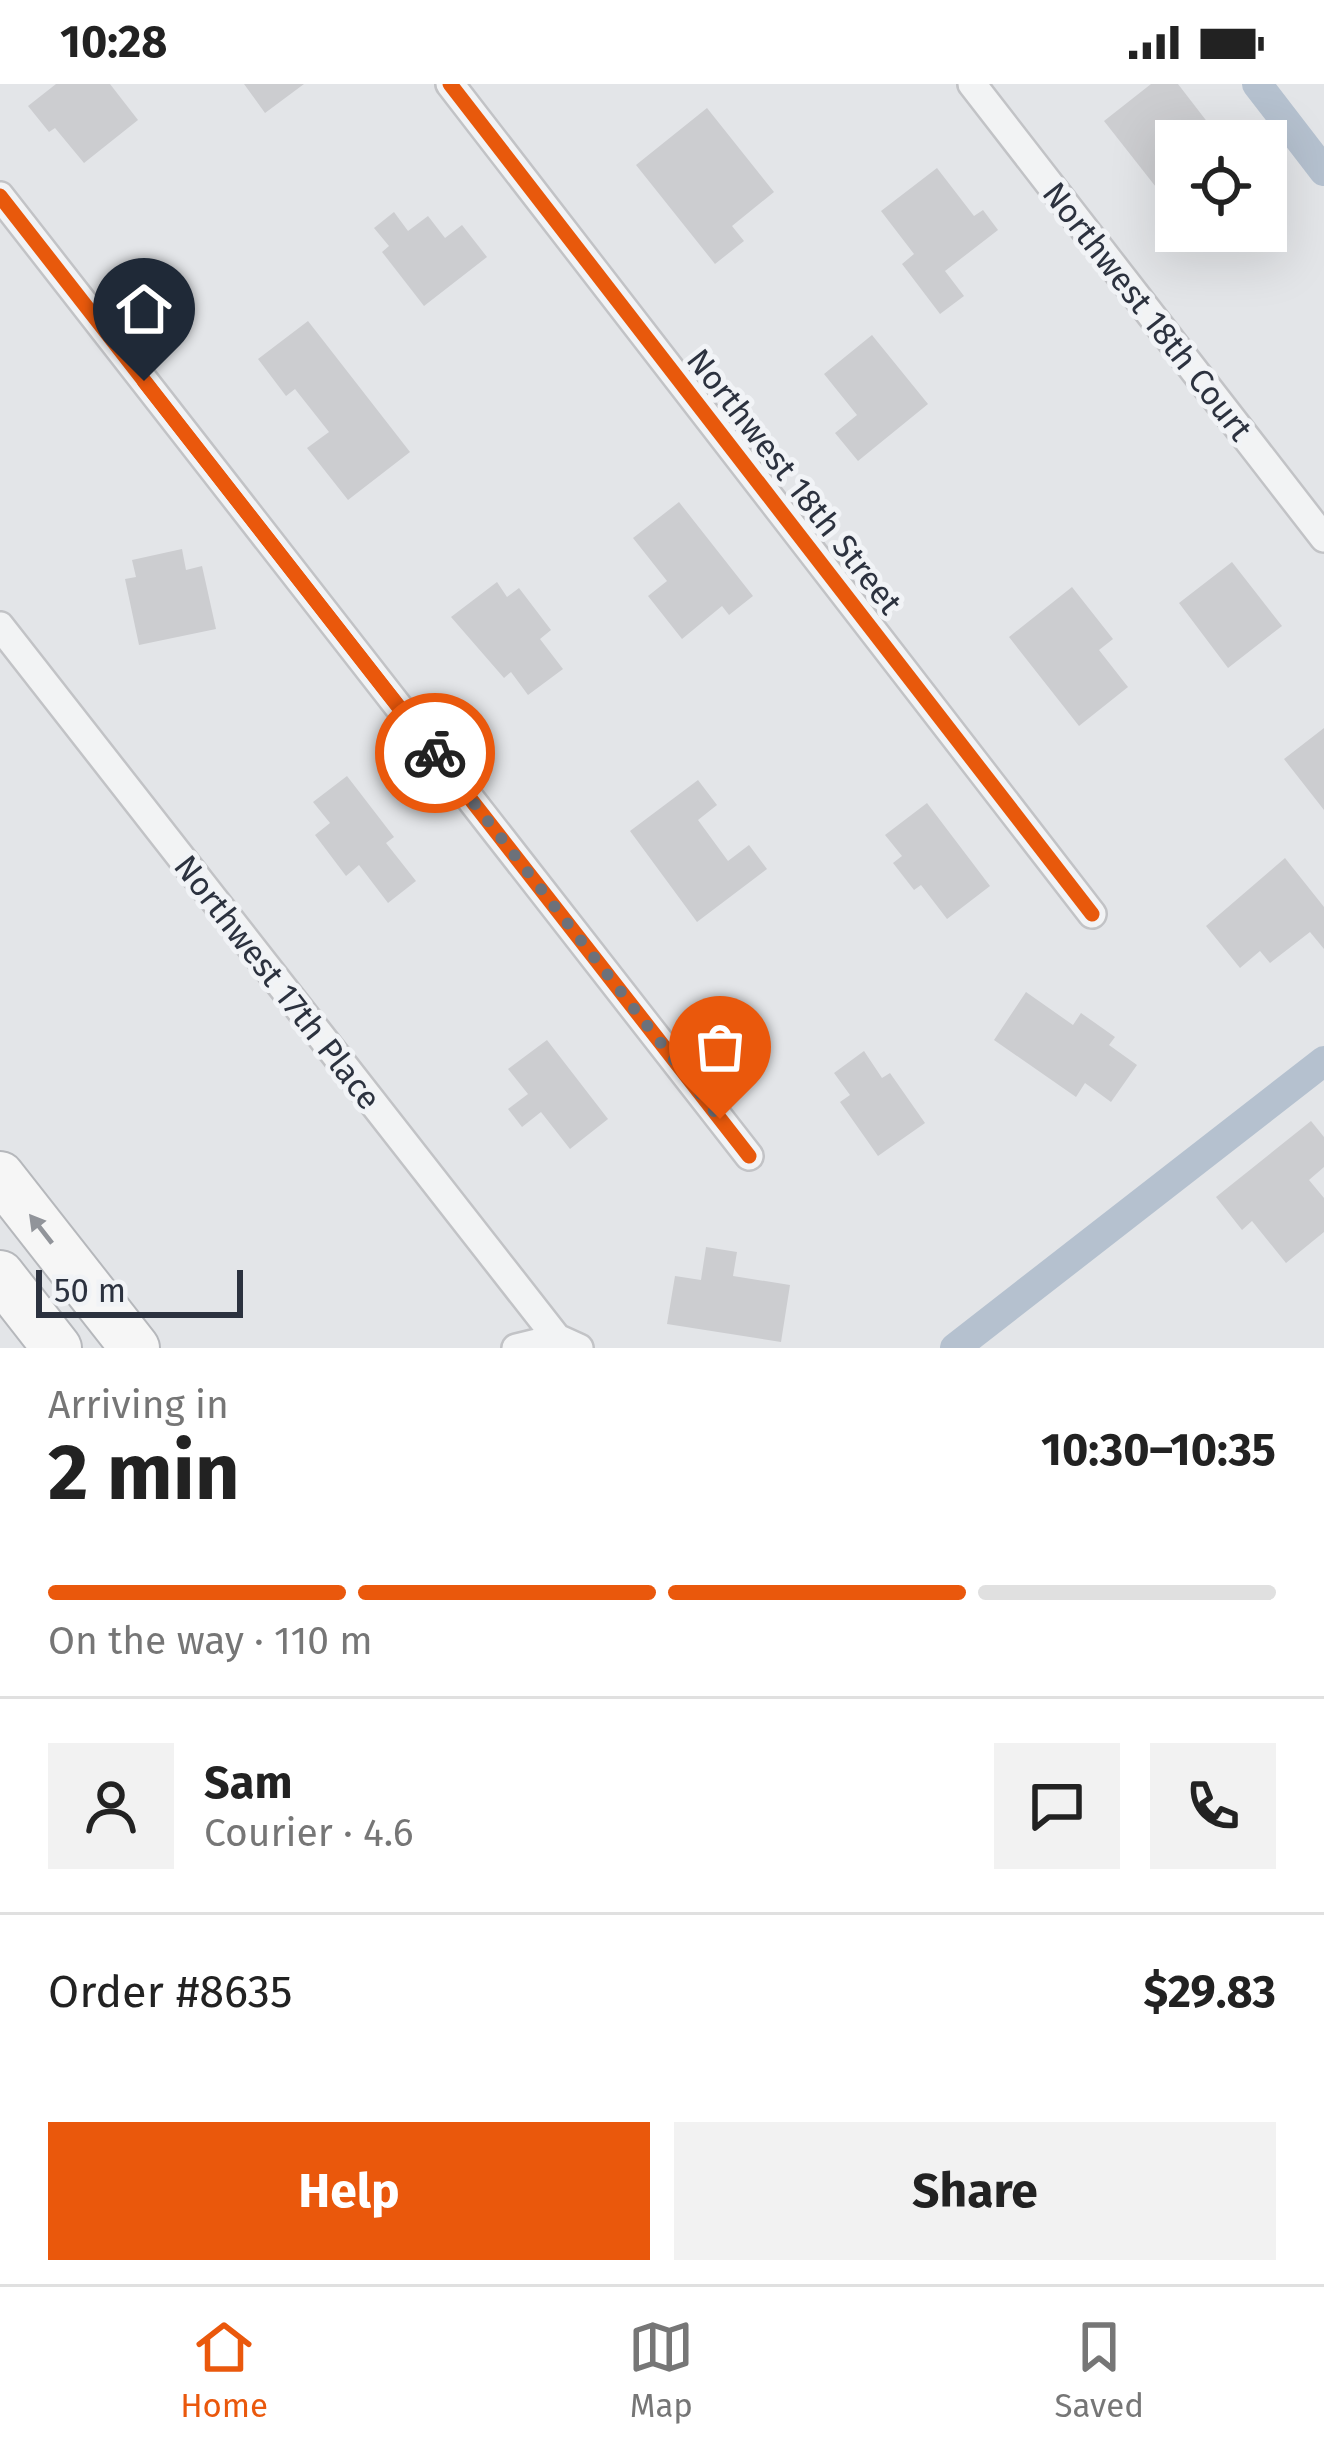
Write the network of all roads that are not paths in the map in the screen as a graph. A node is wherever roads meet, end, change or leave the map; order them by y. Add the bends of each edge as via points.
1 (450, 84) edge
2 (972, 84) edge
3 (0, 196) edge
4 (1324, 538) edge
5 (0, 626) edge
6 (1092, 914) dead end
7 (749, 1156) dead end
8 (0, 1176) edge
9 (0, 1275) edge
10 (568, 1343) edge
11 (57, 1348) edge
12 (135, 1348) edge
13 (516, 1348) edge

1 - 6 street, Northwest 18th Street
2 - 4 street, Northwest 18th Court
3 - 7 street
5 - 10 street, Northwest 17th Place
12 -> 8 highway
9 - 11 highway
10 - 13 street

